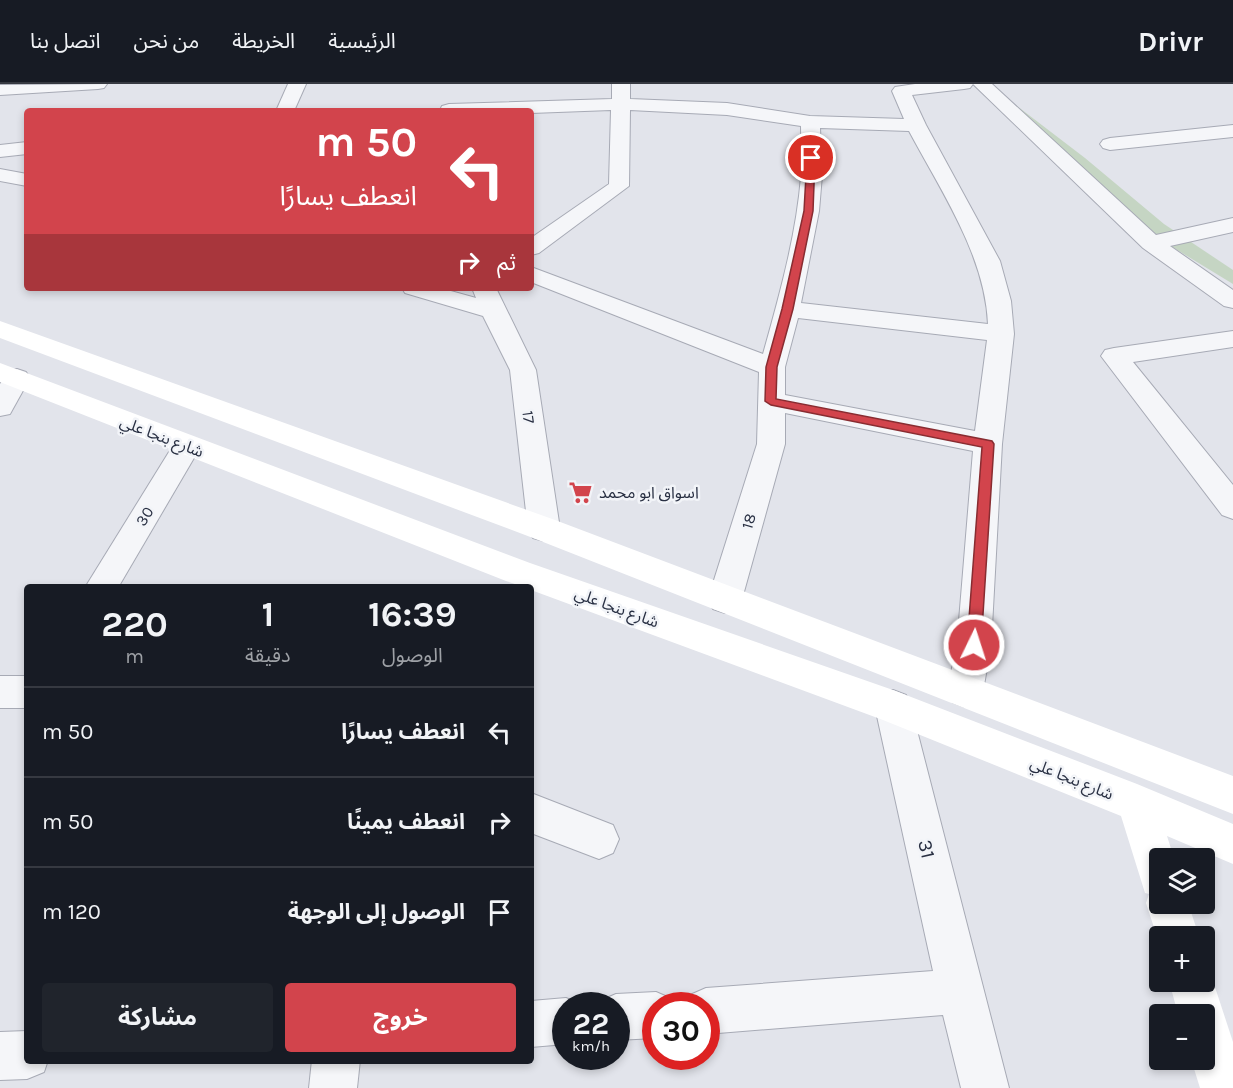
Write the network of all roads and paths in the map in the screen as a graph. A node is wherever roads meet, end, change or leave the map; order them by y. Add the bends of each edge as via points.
1 (98, 84) edge
2 (297, 84) edge
3 (964, 84) edge
4 (982, 84) edge
5 (900, 88) edge
6 (0, 90) edge
7 (621, 94) edge
8 (450, 105) edge
9 (286, 108) edge
10 (810, 122) junction
11 (916, 125) junction
12 (1233, 131) edge
13 (1110, 144) dead end
14 (14, 149) edge
15 (0, 166) edge
16 (0, 175) edge
17 (24, 179) edge
18 (1233, 225) edge
19 (1204, 231) junction
20 (1151, 243) junction
21 (534, 246) edge
22 (1233, 250) edge
23 (534, 275) edge
24 (439, 291) edge
25 (464, 294) edge
26 (488, 299) edge
27 (1233, 301) edge
28 (788, 309) junction
29 (0, 328) edge
30 (1001, 333) junction
31 (1233, 339) edge
32 (772, 367) junction
33 (9, 375) edge
34 (771, 401) junction
35 (0, 407) edge
36 (988, 444) junction
37 (187, 446) junction
38 (1233, 507) edge
39 (544, 530) junction
40 (518, 572) junction
41 (103, 584) edge
42 (725, 599) junction
43 (0, 692) edge
44 (24, 692) edge
45 (965, 692) junction
46 (893, 707) junction
47 (1233, 795) edge
48 (1137, 803) junction
49 (534, 814) edge
50 (599, 839) dead end
51 (1233, 844) edge
52 (1151, 848) edge
53 (960, 991) junction
54 (720, 1010) edge
55 (552, 1022) edge
56 (534, 1024) edge
57 (24, 1055) edge
58 (0, 1056) edge
59 (1215, 1059) edge
60 (336, 1064) edge
61 (333, 1088) edge
62 (986, 1088) edge
63 (1224, 1088) edge

1 - 6 street
2 - 9 street
3 - 5 street
4 - 20 street
5 - 11 street
7 - 8 street
7 - 10 street
7 - 21 street via 620,186
10 - 11 street
10 - 28 street, 18 via 812,176 808,211
11 - 30 street via 988,261 999,302
12 - 13 street
14 - 15 street
16 - 17 street
18 - 19 street
19 - 20 street
19 - 22 street
20 - 27 street
23 - 32 street
24 - 25 street
25 - 26 street
26 - 39 street, 17 via 523,370
28 - 30 street
28 - 32 street, 18
29 - 39 main road
30 - 36 street
31 - 38 street via 1114,356
32 - 34 street, 18
33 - 35 street
33 - 37 main road, شارع بنجا علي
34 - 36 street
34 - 42 street, 18 via 771,444
36 - 45 street via 974,645
37 - 40 main road, شارع بنجا علي
37 - 41 street, 30
39 - 40 main road
39 - 42 main road
40 - 46 main road, شارع بنجا علي
42 - 45 main road
43 - 44 street
45 - 47 main road
46 - 48 main road, شارع بنجا علي
46 - 53 street, 31
48 - 51 main road, شارع بنجا علي
48 - 52 main road
49 - 50 street
53 - 54 street
53 - 62 street, 31
55 - 56 street
57 - 58 street
59 - 63 main road
60 - 61 street

